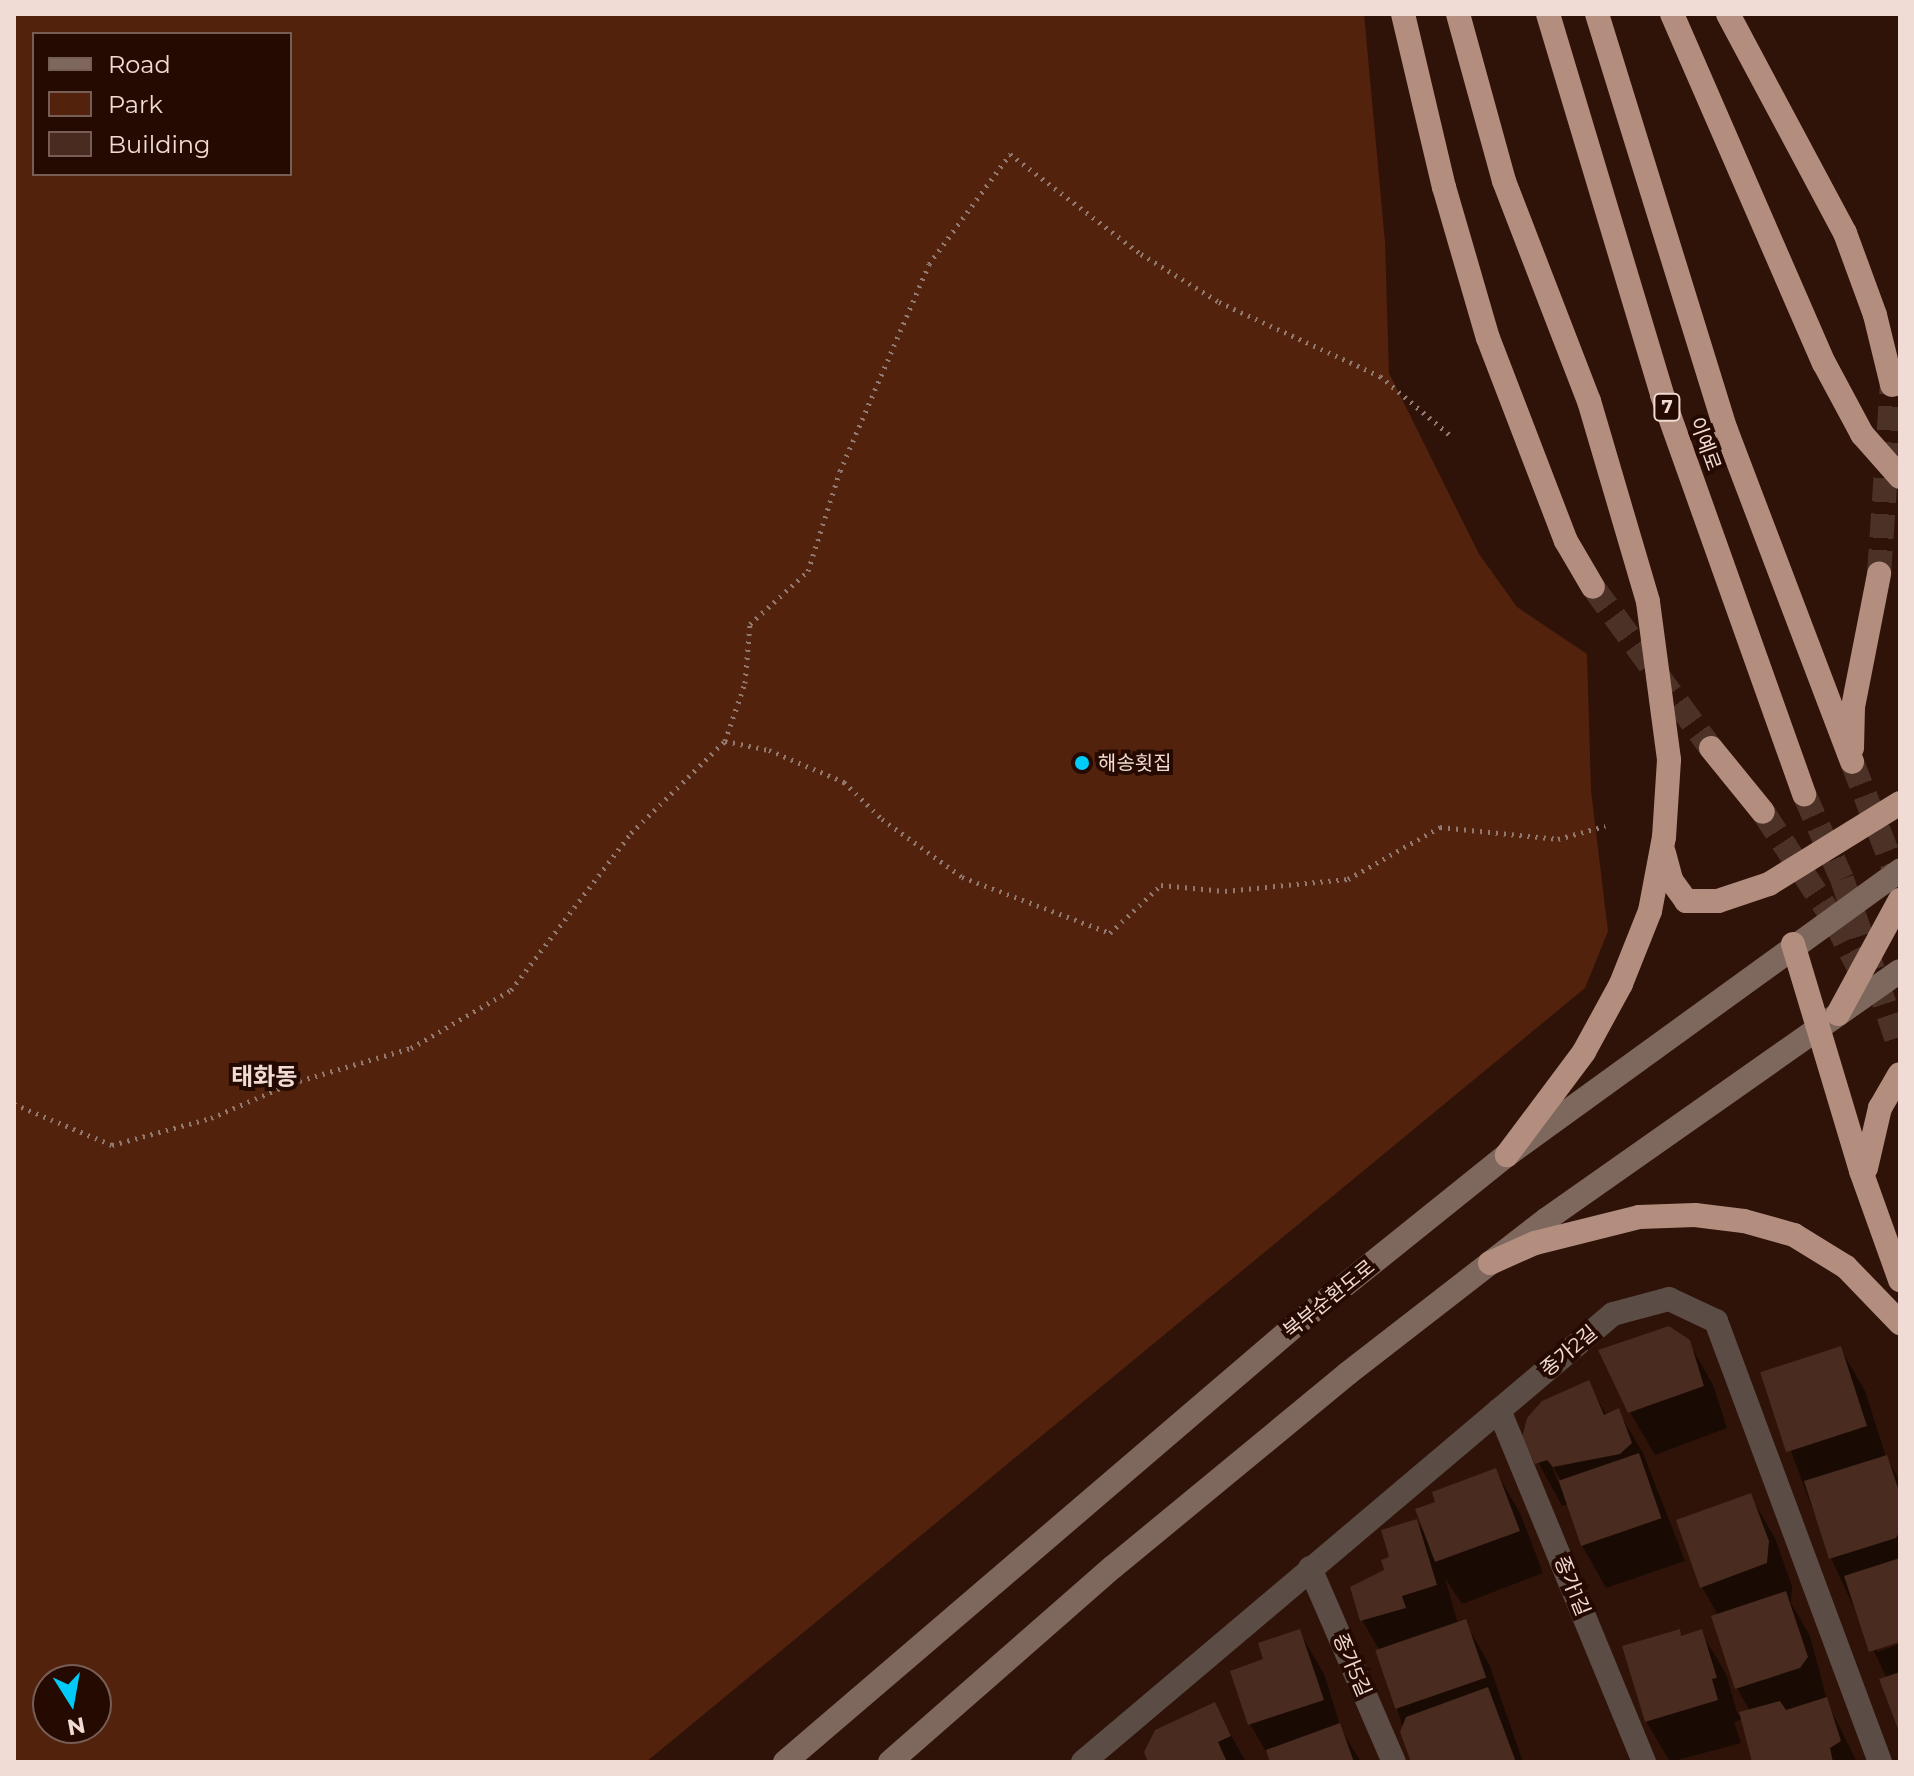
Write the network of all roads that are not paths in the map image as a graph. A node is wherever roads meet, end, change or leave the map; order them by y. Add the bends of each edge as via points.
1 (1403, 14) edge
2 (1458, 14) edge
3 (1548, 14) edge
4 (1597, 14) edge
5 (1672, 14) edge
6 (1728, 14) edge
7 (1892, 385) dead end
8 (1900, 477) edge
9 (1879, 574) tunnel mouth
10 (1593, 587) tunnel mouth
11 (1711, 748) tunnel mouth
12 (1804, 794) tunnel mouth
13 (1900, 803) edge
14 (1763, 812) tunnel mouth
15 (1663, 847) junction
16 (1900, 870) edge
17 (1900, 900) edge
18 (1793, 944) junction
19 (1900, 971) edge
20 (1828, 1021) junction
21 (1900, 1074) edge
22 (1507, 1155) junction
23 (1868, 1189) junction
24 (1490, 1263) junction
25 (1900, 1280) edge
26 (1900, 1323) edge
27 (1499, 1410) junction
28 (1310, 1568) junction
29 (1110, 1753) edge
30 (785, 1762) edge
31 (890, 1762) edge
32 (1083, 1762) edge
33 (1394, 1762) edge
34 (1644, 1762) edge
35 (1880, 1762) edge

1 - 10 highway via 1444,187 1488,338 1566,541
2 - 15 highway via 1504,181 1589,401 1648,602 1669,760
3 - 12 highway, 이예로 / 7 via 1662,395
4 - 9 highway, 이예로 via 1726,430 1852,762 1853,707
5 - 8 highway via 1824,363 1862,434
6 - 7 highway via 1845,233 1875,315
11 - 14 highway
13 - 15 highway via 1769,884 1718,901 1686,901 1671,880
15 - 22 highway via 1650,911 1621,984 1584,1052
16 - 18 main road, 북부순환도로
17 - 20 highway
18 - 20 highway
18 - 22 main road, 북부순환도로
19 - 20 main road
20 - 23 highway
20 - 24 main road
21 - 23 highway via 1869,1141
22 - 30 main road, 북부순환도로 via 1116,1476
23 - 25 highway
24 - 26 highway via 1535,1243 1639,1217 1695,1215 1744,1221 1794,1235 1846,1267
24 - 31 main road via 1113,1567
27 - 28 street, 종가2길
27 - 34 street, 종가1길
27 - 35 street, 종가2길 via 1613,1314 1669,1299 1716,1321
28 - 29 street, 종가2길
28 - 33 street, 종가5길
29 - 32 street, 종가2길

